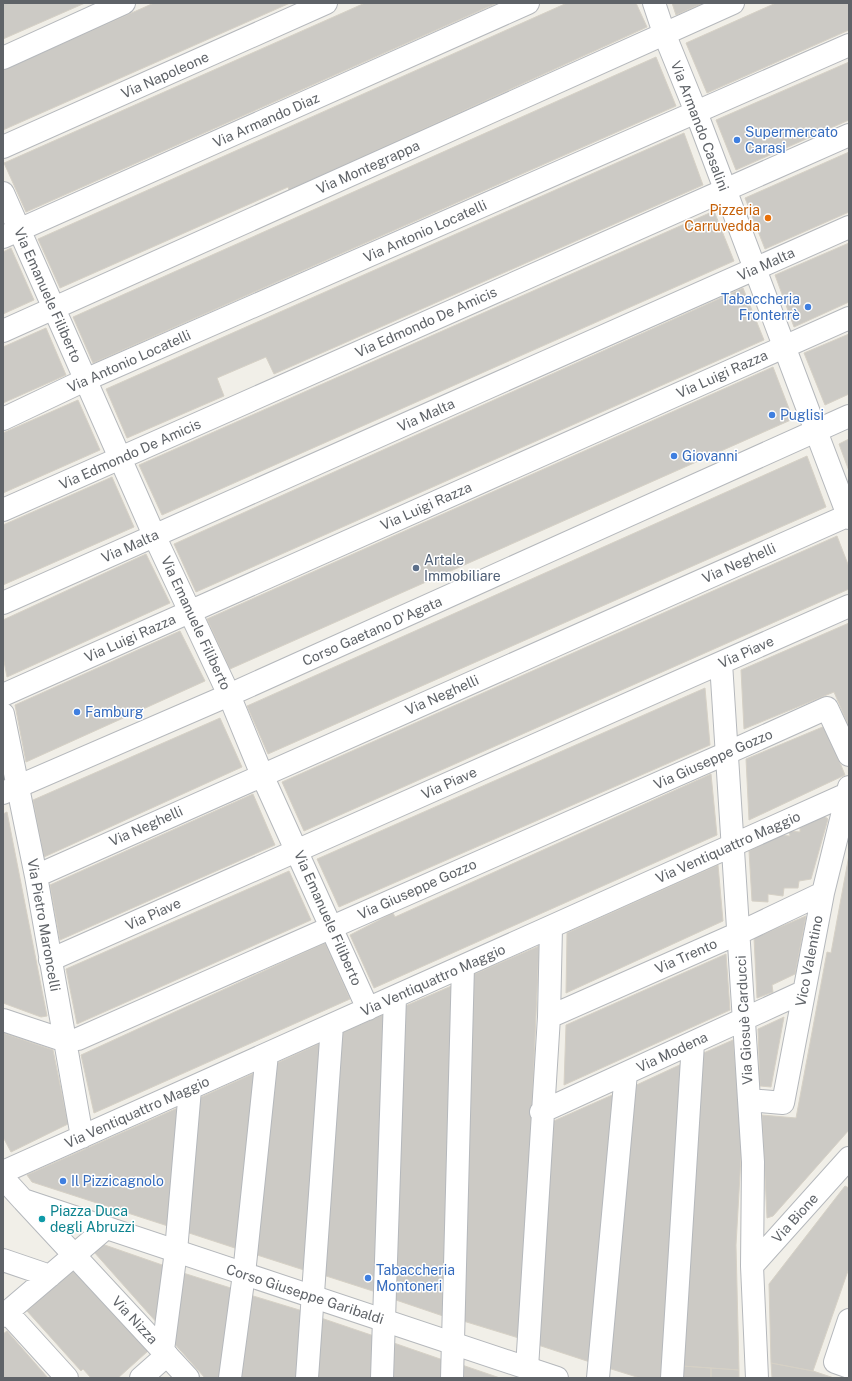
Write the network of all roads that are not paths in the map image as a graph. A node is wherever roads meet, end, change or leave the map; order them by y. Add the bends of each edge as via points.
1 (124, 3) edge
2 (326, 3) edge
3 (528, 3) edge
4 (654, 3) edge
5 (733, 3) edge
6 (664, 33) junction
7 (849, 45) edge
8 (3, 58) edge
9 (696, 112) junction
10 (849, 135) edge
11 (3, 147) edge
12 (724, 189) junction
13 (3, 193) edge
14 (849, 227) edge
15 (11, 233) edge
16 (755, 268) junction
17 (54, 308) junction
18 (849, 318) edge
19 (3, 331) edge
20 (784, 346) junction
21 (86, 380) junction
22 (849, 416) edge
23 (3, 419) edge
24 (816, 431) junction
25 (120, 458) junction
26 (3, 510) edge
27 (849, 516) edge
28 (154, 536) junction
29 (3, 603) edge
30 (849, 606) edge
31 (191, 612) junction
32 (721, 663) junction
33 (3, 695) edge
34 (229, 695) junction
35 (3, 714) edge
36 (727, 753) junction
37 (849, 755) edge
38 (262, 774) junction
39 (10, 790) edge
40 (848, 790) edge
41 (733, 844) junction
42 (297, 850) junction
43 (36, 876) junction
44 (823, 893) junction
45 (332, 926) junction
46 (551, 927) junction
47 (739, 933) junction
48 (50, 960) junction
49 (463, 966) junction
50 (803, 992) junction
51 (395, 996) junction
52 (368, 1009) junction
53 (549, 1017) junction
54 (744, 1019) junction
55 (3, 1020) edge
56 (332, 1025) junction
57 (66, 1041) junction
58 (693, 1043) junction
59 (267, 1054) junction
60 (626, 1073) junction
61 (190, 1089) junction
62 (749, 1100) junction
63 (541, 1112) junction
64 (82, 1137) junction
65 (846, 1167) edge
66 (8, 1172) edge
67 (3, 1193) edge
68 (24, 1200) junction
69 (106, 1228) junction
70 (176, 1251) junction
71 (78, 1259) junction
72 (3, 1260) edge
73 (752, 1266) junction
74 (244, 1274) junction
75 (50, 1276) junction
76 (312, 1296) junction
77 (5, 1314) edge
78 (384, 1320) junction
79 (849, 1320) edge
80 (453, 1343) junction
81 (165, 1352) junction
82 (849, 1367) edge
83 (526, 1368) junction
84 (67, 1378) edge
85 (141, 1378) edge
86 (188, 1378) edge
87 (230, 1378) edge
88 (307, 1378) edge
89 (382, 1378) edge
90 (452, 1378) edge
91 (557, 1378) edge
92 (598, 1378) edge
93 (672, 1378) edge
94 (757, 1378) edge

1 - 8 street
2 - 11 street, Via Napoleone
3 - 15 street, Via Armando Diaz
4 - 6 street, Via Armando Casalini
5 - 6 street, Via Montegrappa
6 - 9 street, Via Armando Casalini
6 - 17 street, Via Montegrappa
7 - 9 street, Via Antonio Locatelli
9 - 12 street, Via Armando Casalini
9 - 21 street, Via Antonio Locatelli
10 - 12 street, Via Edmondo De Amicis
12 - 16 street, Via Armando Casalini
12 - 25 street, Via Edmondo De Amicis
13 - 15 street, Via Emanuele Filiberto
14 - 16 street, Via Malta
15 - 17 street, Via Emanuele Filiberto
16 - 20 street, Via Armando Casalini
16 - 28 street, Via Malta
17 - 19 street, Via Montegrappa
17 - 21 street, Via Emanuele Filiberto
18 - 20 street, Via Luigi Razza
20 - 24 street, Via Armando Casalini
20 - 31 street, Via Luigi Razza
21 - 23 street, Via Antonio Locatelli
21 - 25 street, Via Emanuele Filiberto
22 - 24 street, Corso Gaetano D'Agata
24 - 27 street, Via Armando Casalini
24 - 34 street, Corso Gaetano D'Agata
25 - 26 street, Via Edmondo De Amicis
25 - 28 street, Via Emanuele Filiberto
27 - 38 street, Via Neghelli
28 - 29 street, Via Malta
28 - 31 street, Via Emanuele Filiberto
30 - 32 street, Via Piave
31 - 33 street, Via Luigi Razza
31 - 34 street, Via Emanuele Filiberto
32 - 36 street, Via Giosuè Carducci
32 - 42 street, Via Piave
34 - 38 street, Via Emanuele Filiberto
34 - 39 street, Corso Gaetano D'Agata
35 - 39 street, Via Pietro Maroncelli
36 - 37 street, Via Giuseppe Gozzo via 827,708
36 - 41 street, Via Giosuè Carducci
36 - 45 street, Via Giuseppe Gozzo
38 - 42 street, Via Emanuele Filiberto
38 - 43 street, Via Neghelli
39 - 43 street, Via Pietro Maroncelli
40 - 41 street, Via Ventiquattro Maggio
40 - 44 street, Vico Valentino
41 - 46 street, Via Ventiquattro Maggio
41 - 47 street, Via Giosuè Carducci
42 - 45 street, Via Emanuele Filiberto
42 - 48 street, Via Piave
43 - 48 street, Via Pietro Maroncelli
44 - 47 street, Via Trento
44 - 50 street, Vico Valentino
45 - 52 street, Via Emanuele Filiberto
45 - 57 street, Via Giuseppe Gozzo via 78,1039
46 - 49 street, Via Ventiquattro Maggio
46 - 53 street
47 - 53 street, Via Trento
47 - 54 street, Via Giosuè Carducci
48 - 57 street, Via Pietro Maroncelli
49 - 51 street, Via Ventiquattro Maggio
49 - 80 street
50 - 54 street, Via Modena
50 - 62 street, Vico Valentino via 784,1103
51 - 52 street, Via Ventiquattro Maggio
51 - 78 street
52 - 56 street, Via Ventiquattro Maggio
53 - 63 street
54 - 58 street, Via Modena
54 - 62 street, Via Giosuè Carducci
55 - 57 street
56 - 59 street, Via Ventiquattro Maggio
56 - 76 street
57 - 64 street, Via Pietro Maroncelli
58 - 60 street, Via Modena
58 - 93 street
59 - 61 street, Via Ventiquattro Maggio
59 - 74 street
60 - 63 street, Via Modena
60 - 92 street
61 - 64 street, Via Ventiquattro Maggio
61 - 70 street
62 - 73 street, Via Giosuè Carducci via 753,1162
63 - 83 street
64 - 66 street, Via Ventiquattro Maggio
65 - 73 street, Via Bione
66 - 68 street, Via Nizza
67 - 68 street, Corso Giuseppe Garibaldi
68 - 69 street, Corso Giuseppe Garibaldi
68 - 71 street, Via Nizza
69 - 70 street, Corso Giuseppe Garibaldi
69 - 71 street
70 - 74 street, Corso Giuseppe Garibaldi
70 - 81 street
71 - 75 street
71 - 81 street, Via Nizza
72 - 75 street
73 - 94 street, Via Giosuè Carducci
74 - 76 street, Corso Giuseppe Garibaldi
74 - 87 street
75 - 77 street
76 - 78 street, Corso Giuseppe Garibaldi
76 - 88 street
77 - 84 street
78 - 80 street, Corso Giuseppe Garibaldi
78 - 89 street
79 - 82 street via 834,1362
80 - 83 street, Corso Giuseppe Garibaldi
80 - 90 street
81 - 85 street
81 - 86 street, Via Nizza
83 - 91 street, Corso Giuseppe Garibaldi

